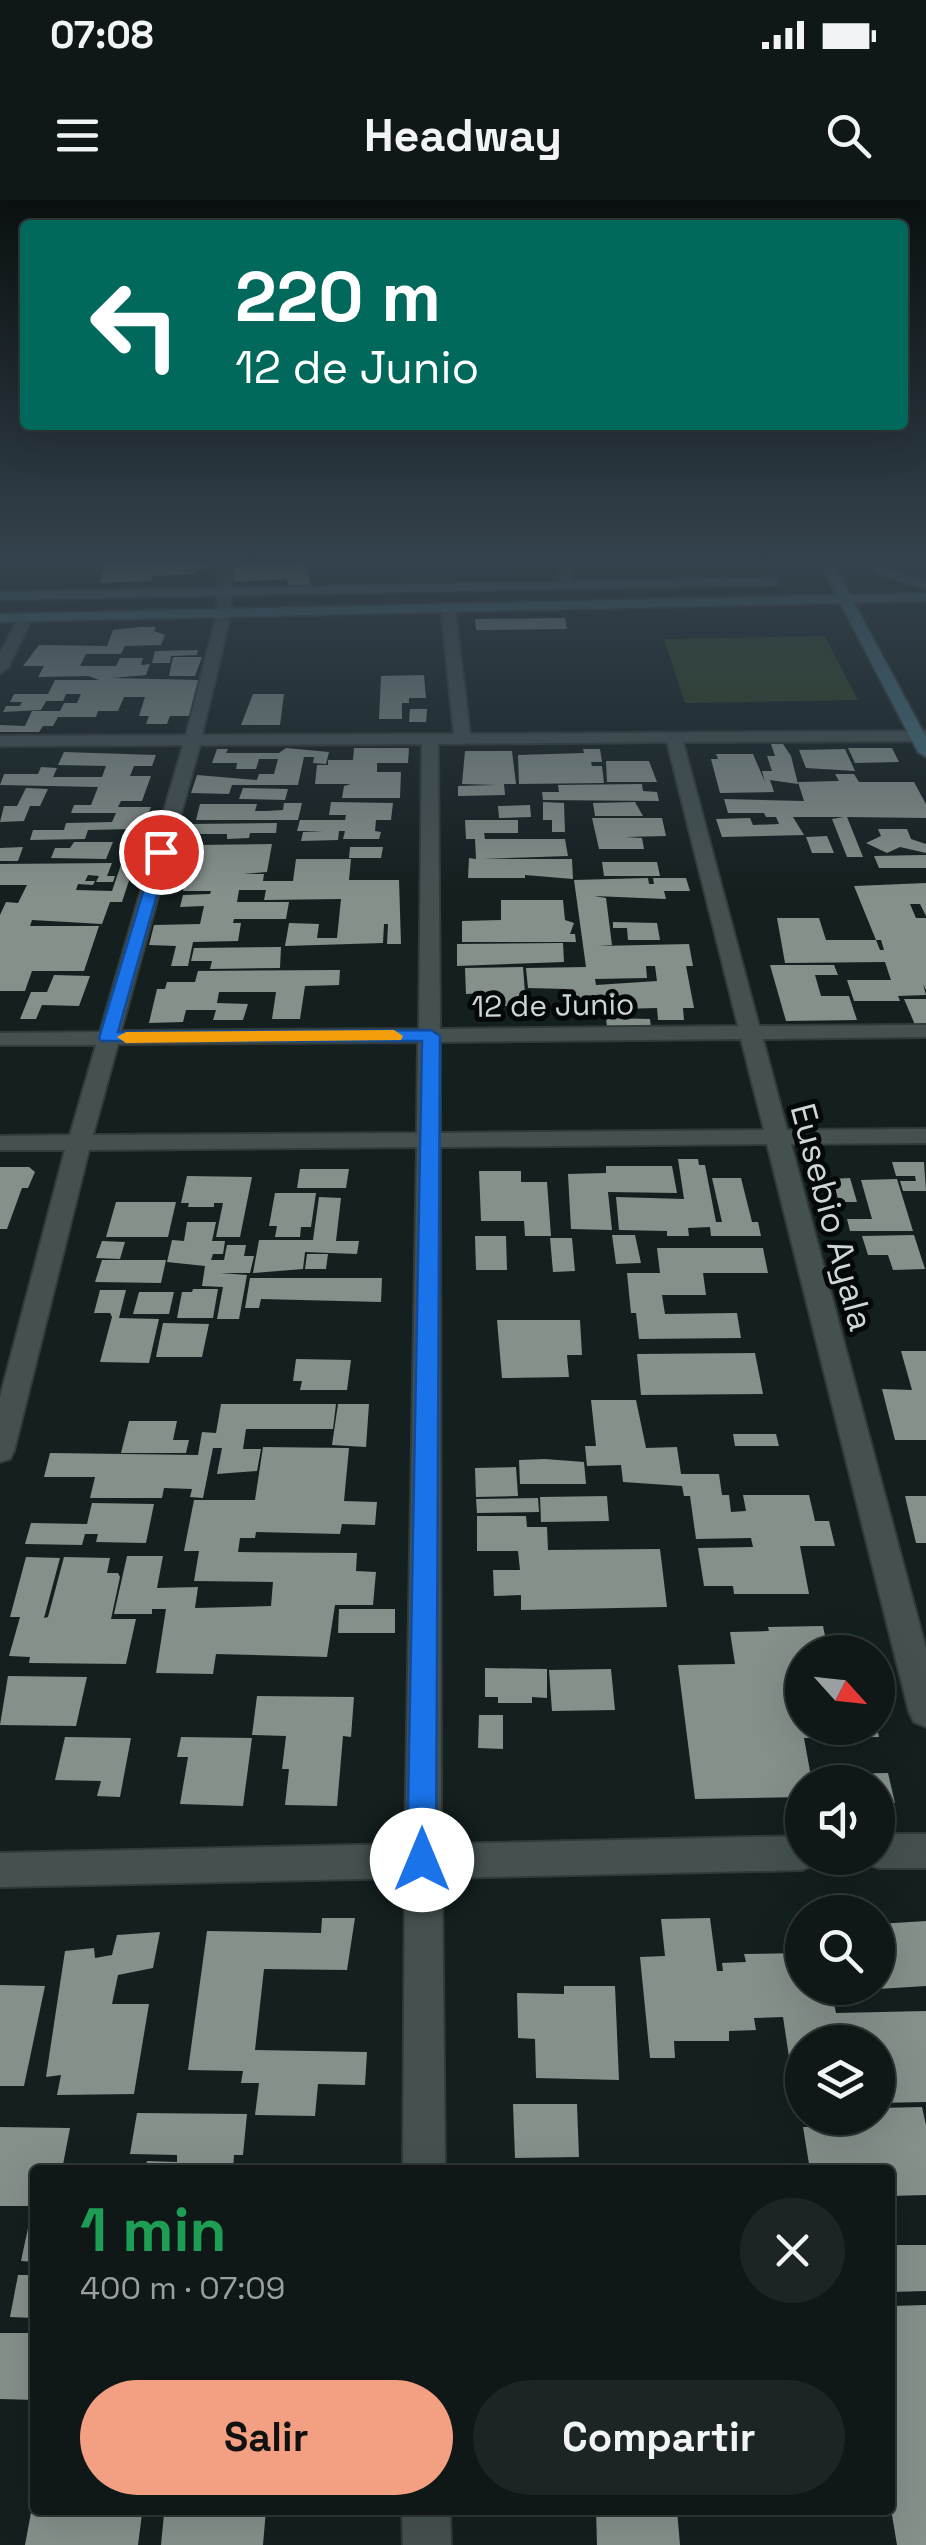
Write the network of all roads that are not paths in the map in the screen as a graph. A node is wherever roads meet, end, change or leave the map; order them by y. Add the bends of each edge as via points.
1 (208, 672) edge
2 (456, 672) edge
3 (886, 672) edge
4 (922, 736) edge
5 (674, 738) junction
6 (193, 740) junction
7 (0, 741) edge
8 (430, 741) junction
9 (464, 741) junction
10 (926, 752) edge
11 (926, 1031) edge
12 (748, 1033) junction
13 (431, 1036) junction
14 (108, 1038) junction
15 (0, 1039) edge
16 (926, 1136) edge
17 (774, 1138) junction
18 (430, 1139) junction
19 (78, 1142) junction
20 (0, 1143) edge
21 (0, 1451) edge
22 (926, 1712) edge
23 (926, 1850) edge
24 (895, 1851) edge
25 (785, 1853) edge
26 (422, 1860) junction
27 (0, 1870) edge
28 (424, 2165) edge
29 (426, 2515) edge
30 (427, 2545) edge

1 - 6 street
2 - 9 street
3 - 4 main road
4 - 5 street
4 - 10 main road
5 - 9 street
5 - 12 street, Eusebio Ayala
6 - 7 street
6 - 8 street
6 - 14 street
8 - 9 street
8 - 13 street
11 - 12 street, 12 de Junio
12 - 13 street, 12 de Junio
12 - 17 street, Eusebio Ayala
13 - 14 street, 12 de Junio
13 - 18 street
14 - 15 street, 12 de Junio
14 - 19 street
16 - 17 street
17 - 18 street
17 - 22 street, Eusebio Ayala
18 - 19 street
18 - 26 street
19 - 20 street
19 - 21 street
23 - 24 street
25 - 26 street
26 - 27 street
26 - 28 street
29 - 30 street

